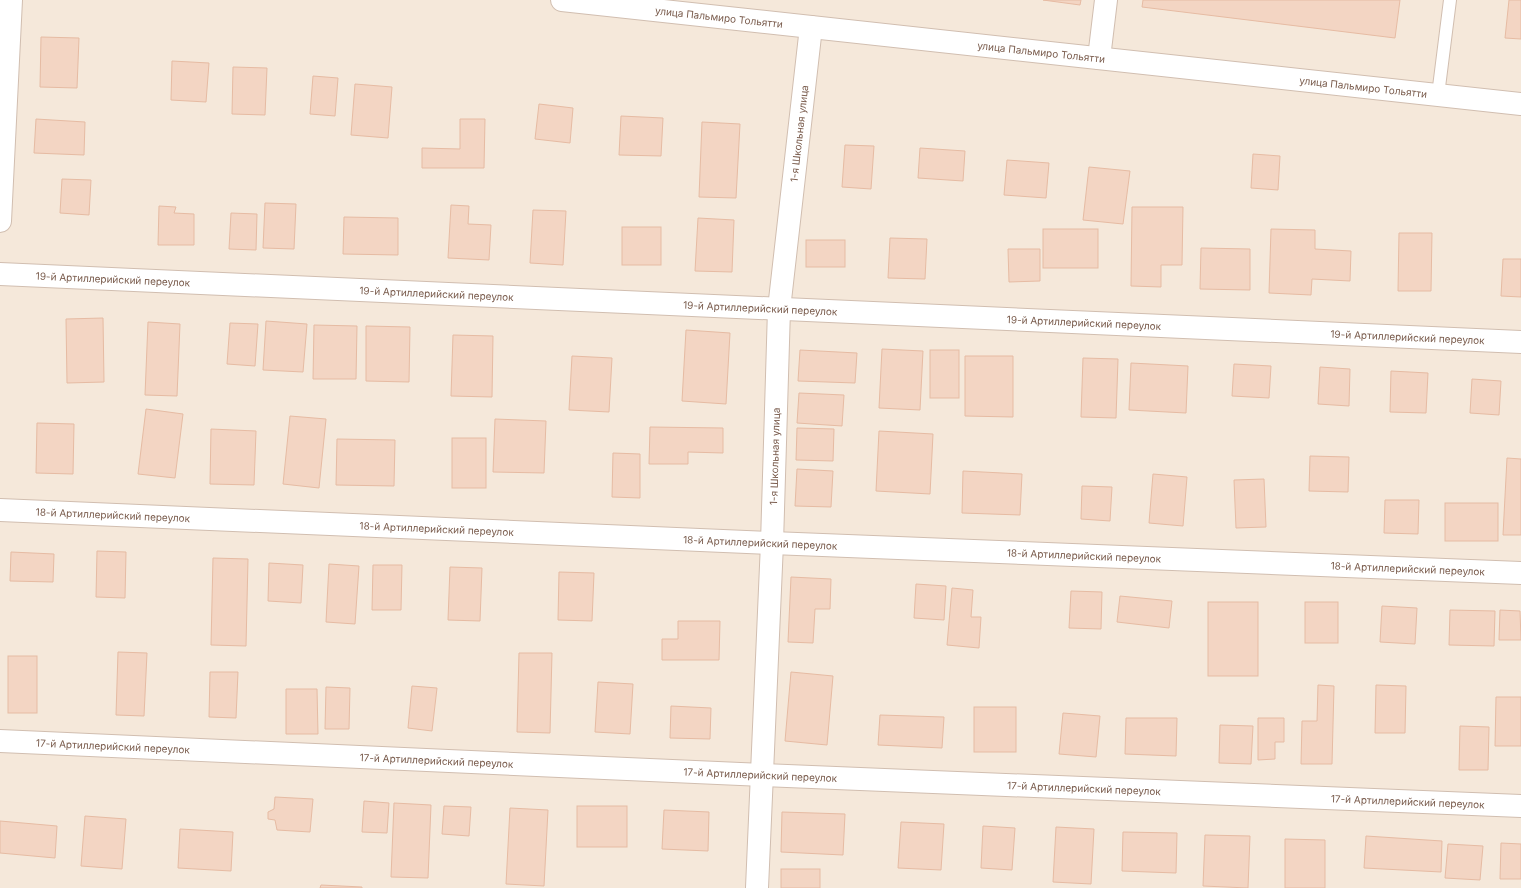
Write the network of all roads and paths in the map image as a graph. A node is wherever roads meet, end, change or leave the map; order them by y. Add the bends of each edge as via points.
1 (11, 0) edge
2 (562, 0) edge
3 (1106, 0) edge
4 (1450, 0) edge
5 (811, 27) junction
6 (1099, 58) junction
7 (1438, 95) junction
8 (1521, 104) edge
9 (0, 221) edge
10 (0, 274) edge
11 (780, 309) junction
12 (1521, 342) edge
13 (0, 510) edge
14 (772, 543) junction
15 (1521, 573) edge
16 (0, 741) edge
17 (763, 775) junction
18 (1521, 806) edge
19 (757, 888) edge

1 - 9 street
2 - 5 street, улица Пальмиро Тольятти
3 - 6 street
4 - 7 lane
5 - 6 street, улица Пальмиро Тольятти
5 - 11 street, 1-я Школьная улица
6 - 7 street, улица Пальмиро Тольятти
7 - 8 street, улица Пальмиро Тольятти
10 - 11 street, 19-й Артиллерийский переулок
11 - 12 street, 19-й Артиллерийский переулок
11 - 14 street, 1-я Школьная улица
13 - 14 street, 18-й Артиллерийский переулок
14 - 15 street, 18-й Артиллерийский переулок
14 - 17 street, 1-я Школьная улица
16 - 17 street, 17-й Артиллерийский переулок
17 - 18 street, 17-й Артиллерийский переулок
17 - 19 street, 1-я Школьная улица

